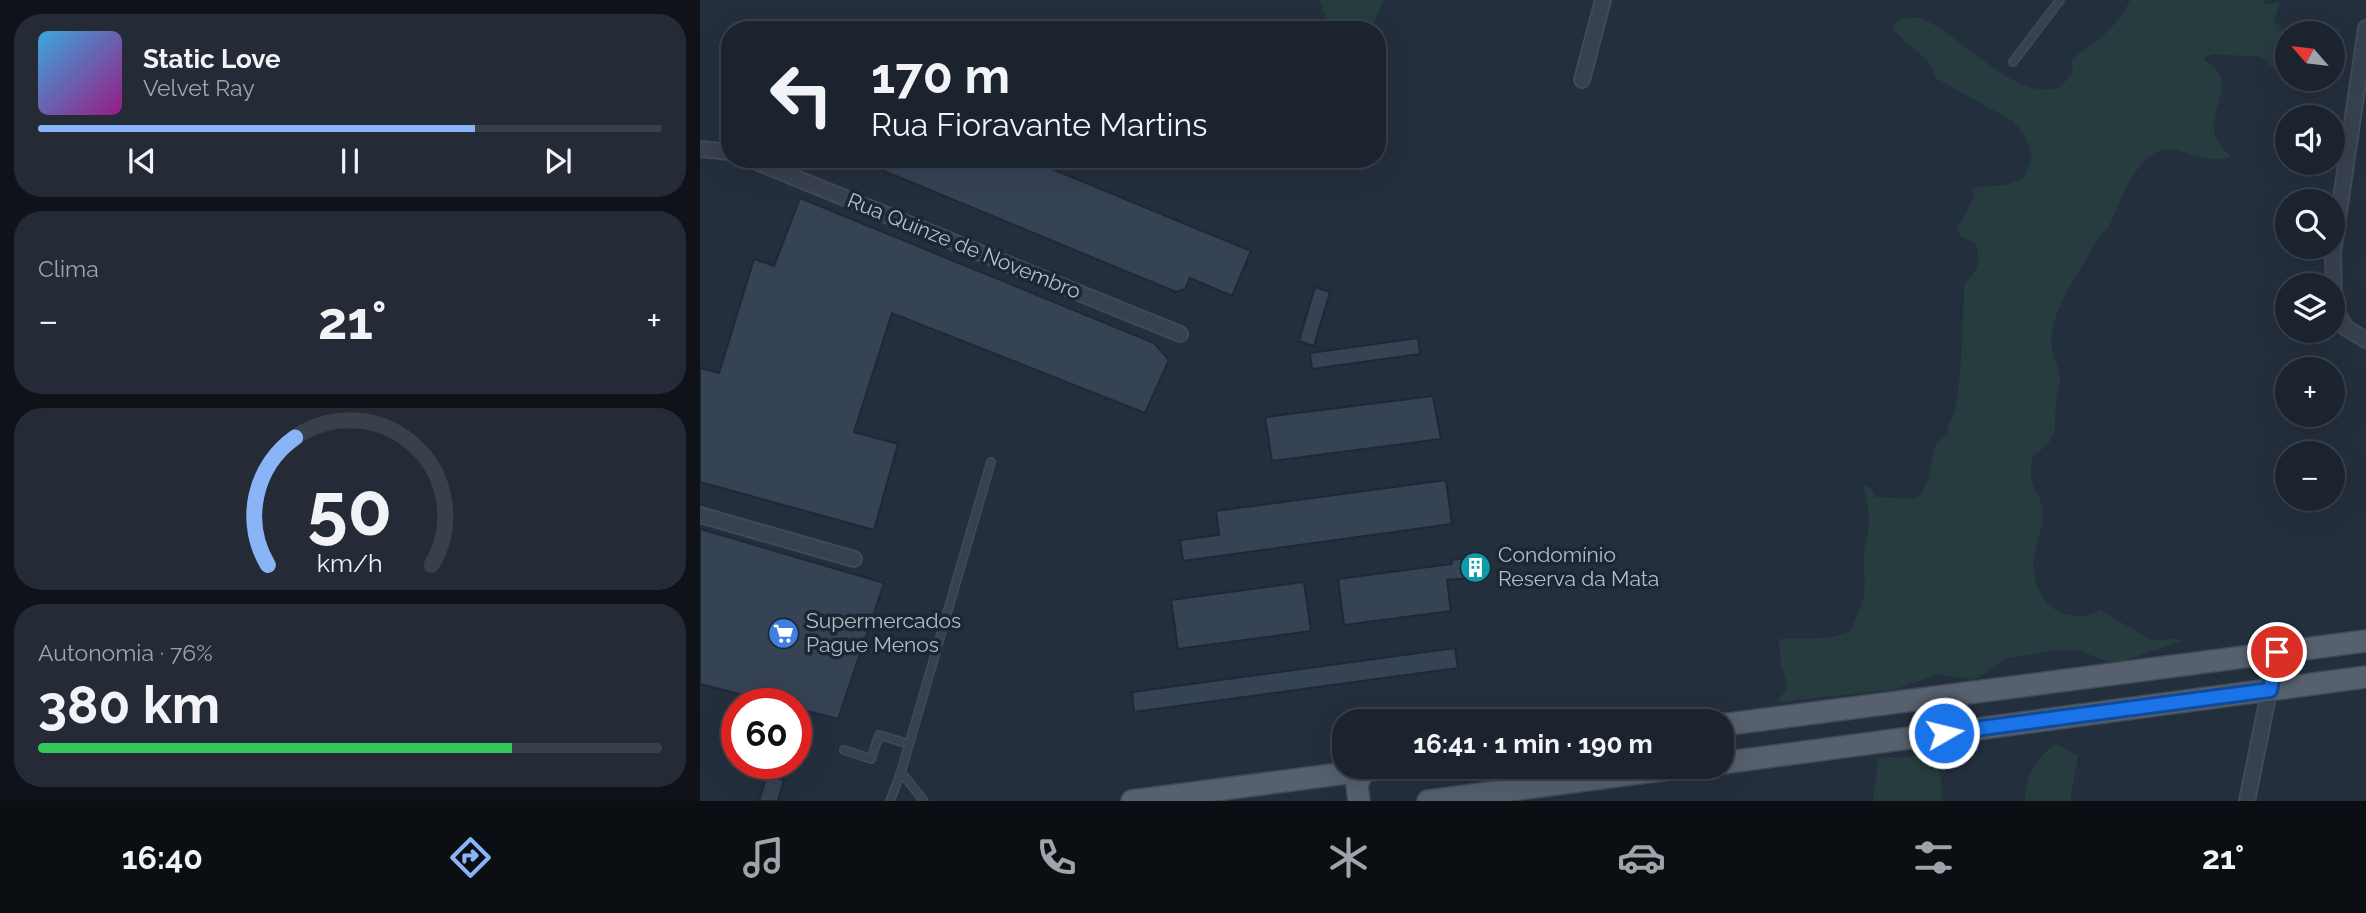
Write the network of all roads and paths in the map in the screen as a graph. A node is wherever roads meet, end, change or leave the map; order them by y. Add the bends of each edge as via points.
1 (1603, 0) edge
2 (2060, 0) edge
3 (2366, 28) edge
4 (2013, 62) dead end
5 (1582, 80) dead end
6 (700, 149) edge
7 (721, 151) edge
8 (771, 168) edge
9 (1180, 334) dead end
10 (2366, 340) edge
11 (991, 462) dead end
12 (700, 515) edge
13 (855, 559) dead end
14 (2366, 641) edge
15 (2277, 652) junction
16 (2366, 677) edge
17 (2270, 690) junction
18 (1734, 723) edge
19 (909, 744) junction
20 (844, 750) dead end
21 (1734, 760) edge
22 (901, 772) junction
23 (1332, 775) edge
24 (1360, 779) edge
25 (1594, 779) edge
26 (890, 801) edge
27 (925, 801) edge
28 (1132, 801) edge
29 (1359, 801) edge
30 (1428, 801) edge
31 (2247, 801) edge

1 - 5 street
2 - 4 lane
3 - 10 street via 2333,253 2338,315 2346,328
6 - 7 street
8 - 9 street, Rua Quinze de Novembro
11 - 19 lane
12 - 13 street
14 - 15 main road
15 - 17 street
15 - 18 main road
16 - 17 main road
17 - 21 main road
17 - 31 street
19 - 20 lane via 878,735 871,759
19 - 22 lane
22 - 26 lane
22 - 27 lane
23 - 28 main road
24 - 29 main road
25 - 30 main road

